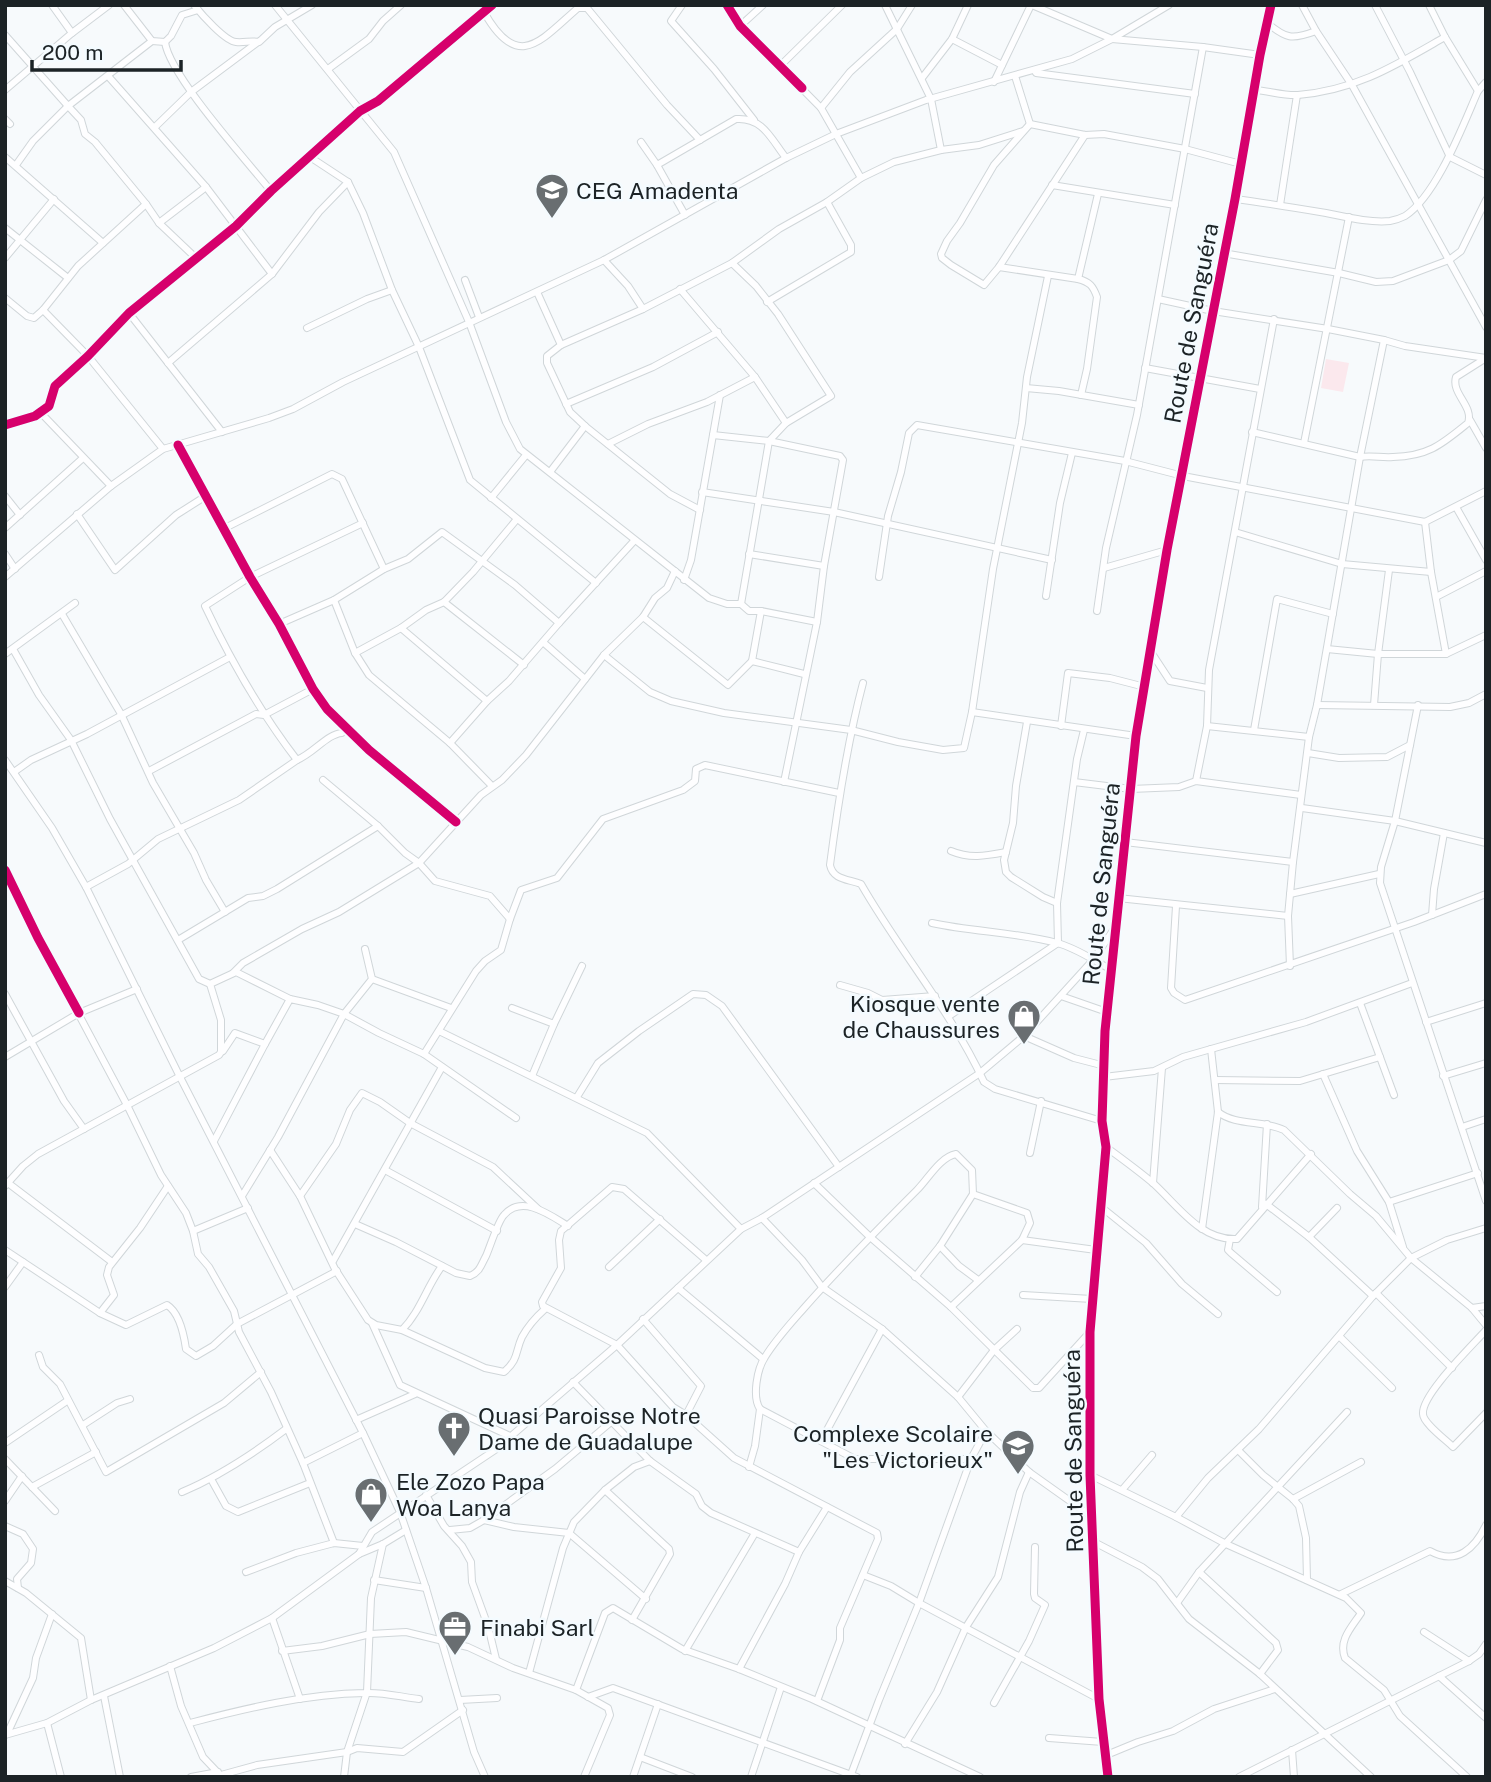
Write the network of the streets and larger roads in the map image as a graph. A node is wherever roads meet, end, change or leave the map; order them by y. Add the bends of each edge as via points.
1 (52, 5) edge
2 (109, 5) edge
3 (124, 5) edge
4 (275, 5) edge
5 (312, 5) edge
6 (401, 5) edge
7 (492, 5) edge
8 (682, 5) edge
9 (727, 5) edge
10 (763, 5) edge
11 (842, 5) edge
12 (885, 5) edge
13 (912, 5) edge
14 (968, 5) edge
15 (1032, 5) edge
16 (1169, 5) edge
17 (1272, 5) edge
18 (1302, 5) edge
19 (1375, 5) edge
20 (1429, 5) edge
21 (196, 7) edge
22 (484, 12) junction
23 (288, 20) junction
24 (1266, 22) junction
25 (740, 26) junction
26 (897, 29) junction
27 (1316, 31) junction
28 (72, 33) junction
29 (5, 35) edge
30 (1445, 37) junction
31 (952, 39) junction
32 (1112, 39) junction
33 (152, 41) junction
34 (165, 42) junction
35 (259, 42) junction
36 (1203, 47) junction
37 (1259, 55) junction
38 (1405, 62) junction
39 (781, 65) junction
40 (1002, 65) junction
41 (34, 67) junction
42 (328, 69) junction
43 (1034, 70) junction
44 (108, 76) junction
45 (1014, 76) junction
46 (922, 78) junction
47 (994, 82) junction
48 (1486, 82) edge
49 (1352, 85) junction
50 (5, 90) edge
51 (1255, 90) junction
52 (1478, 91) junction
53 (191, 92) junction
54 (1195, 94) junction
55 (1297, 95) junction
56 (931, 99) junction
57 (68, 106) junction
58 (821, 108) junction
59 (360, 110) junction
60 (754, 120) junction
61 (1030, 124) junction
62 (155, 127) junction
63 (1023, 131) junction
64 (836, 134) junction
65 (1085, 135) junction
66 (700, 140) junction
67 (641, 142) dead end
68 (1185, 149) junction
69 (941, 150) junction
70 (5, 157) edge
71 (310, 157) junction
72 (1450, 157) junction
73 (786, 158) junction
74 (1241, 164) junction
75 (16, 165) junction
76 (657, 165) junction
77 (1486, 175) edge
78 (861, 178) junction
79 (348, 182) junction
80 (1052, 185) junction
81 (206, 187) junction
82 (271, 191) junction
83 (1098, 194) junction
84 (1235, 199) junction
85 (54, 200) junction
86 (1486, 200) edge
87 (827, 202) junction
88 (146, 204) junction
89 (1418, 204) junction
90 (1175, 205) junction
91 (1280, 205) junction
92 (685, 215) junction
93 (1349, 217) junction
94 (159, 223) junction
95 (236, 226) junction
96 (5, 228) edge
97 (21, 241) junction
98 (103, 243) junction
99 (1223, 253) junction
100 (5, 258) edge
101 (197, 259) junction
102 (604, 260) junction
103 (1449, 260) junction
104 (732, 263) junction
105 (999, 267) junction
106 (1339, 273) junction
107 (272, 274) junction
108 (1048, 276) junction
109 (68, 278) junction
110 (1078, 279) junction
111 (465, 281) dead end
112 (680, 289) junction
113 (392, 290) junction
114 (537, 292) junction
115 (5, 298) edge
116 (1158, 299) junction
117 (767, 302) junction
118 (643, 309) junction
119 (43, 310) junction
120 (1213, 311) junction
121 (129, 313) junction
122 (479, 317) junction
123 (1274, 319) junction
124 (469, 322) junction
125 (1486, 327) edge
126 (307, 328) dead end
127 (1328, 329) junction
128 (718, 332) junction
129 (1384, 340) junction
130 (561, 345) junction
131 (418, 347) junction
132 (88, 356) junction
133 (1486, 358) edge
134 (168, 363) junction
135 (1145, 368) junction
136 (755, 377) junction
137 (1198, 379) junction
138 (1026, 388) junction
139 (1260, 389) junction
140 (720, 395) junction
141 (1081, 395) junction
142 (566, 404) junction
143 (1139, 405) junction
144 (41, 413) junction
145 (1470, 420) junction
146 (786, 423) junction
147 (5, 425) edge
148 (585, 426) junction
149 (222, 432) junction
150 (1252, 432) junction
151 (713, 435) junction
152 (769, 441) junction
153 (1017, 443) junction
154 (1304, 443) junction
155 (178, 444) junction
156 (608, 444) junction
157 (1486, 448) edge
158 (163, 449) junction
159 (1072, 453) junction
160 (526, 455) junction
161 (83, 457) junction
162 (1360, 457) junction
163 (1125, 461) junction
164 (550, 472) junction
165 (1183, 476) junction
166 (111, 486) junction
167 (1241, 486) junction
168 (1486, 491) edge
169 (702, 492) junction
170 (5, 496) edge
171 (206, 496) junction
172 (491, 498) junction
173 (760, 499) junction
174 (1456, 507) junction
175 (1352, 509) junction
176 (700, 510) junction
177 (834, 512) junction
178 (76, 514) junction
179 (20, 515) junction
180 (517, 519) junction
181 (1425, 522) junction
182 (363, 523) junction
183 (886, 524) junction
184 (5, 528) edge
185 (223, 529) junction
186 (1235, 532) junction
187 (634, 541) junction
188 (997, 548) junction
189 (1167, 550) junction
190 (5, 554) edge
191 (749, 554) junction
192 (1052, 559) junction
193 (1486, 560) edge
194 (482, 561) junction
195 (1342, 564) junction
196 (824, 566) junction
197 (1104, 568) junction
198 (15, 569) junction
199 (384, 569) junction
200 (1389, 570) junction
201 (674, 571) junction
202 (1486, 571) edge
203 (1431, 572) junction
204 (5, 577) edge
205 (250, 577) junction
206 (878, 577) dead end
207 (684, 580) junction
208 (596, 583) junction
209 (1046, 596) dead end
210 (1436, 597) junction
211 (334, 600) junction
212 (444, 602) junction
213 (75, 603) dead end
214 (741, 604) junction
215 (761, 611) junction
216 (1097, 611) dead end
217 (62, 614) junction
218 (1333, 614) junction
219 (643, 617) junction
220 (817, 622) junction
221 (559, 623) junction
222 (279, 624) junction
223 (401, 628) junction
224 (1486, 635) edge
225 (544, 643) junction
226 (13, 649) junction
227 (1327, 649) junction
228 (1151, 652) junction
229 (355, 653) junction
230 (1446, 653) junction
231 (5, 654) edge
232 (1378, 654) junction
233 (604, 655) junction
234 (230, 657) junction
235 (752, 661) junction
236 (524, 665) junction
237 (804, 674) junction
238 (585, 679) junction
239 (863, 683) dead end
240 (1145, 687) junction
241 (1207, 688) junction
242 (313, 690) junction
243 (1486, 694) edge
244 (487, 701) junction
245 (1317, 705) junction
246 (1374, 705) junction
247 (1418, 705) junction
248 (972, 712) junction
249 (121, 714) junction
250 (264, 715) junction
251 (796, 722) junction
252 (1027, 722) junction
253 (1061, 726) junction
254 (1207, 726) junction
255 (346, 728) junction
256 (850, 730) junction
257 (1084, 730) junction
258 (1254, 730) junction
259 (1136, 736) junction
260 (1309, 737) junction
261 (71, 740) junction
262 (450, 743) junction
263 (1410, 745) junction
264 (1308, 753) junction
265 (5, 760) edge
266 (297, 760) junction
267 (149, 771) junction
268 (14, 772) junction
269 (323, 780) dead end
270 (1196, 781) junction
271 (784, 782) junction
272 (1074, 782) junction
273 (492, 786) junction
274 (1131, 789) junction
275 (839, 793) junction
276 (1301, 795) junction
277 (1302, 808) junction
278 (1395, 821) junction
279 (456, 822) junction
280 (378, 826) junction
281 (178, 827) junction
282 (1444, 833) junction
283 (1125, 842) junction
284 (1486, 843) edge
285 (951, 851) dead end
286 (1006, 852) junction
287 (134, 859) junction
288 (1293, 862) junction
289 (419, 863) junction
290 (5, 870) edge
291 (1379, 874) junction
292 (86, 887) junction
293 (1290, 894) junction
294 (1486, 894) edge
295 (1118, 898) junction
296 (1057, 903) junction
297 (1176, 906) junction
298 (225, 912) junction
299 (1432, 915) junction
300 (1288, 916) junction
301 (510, 919) junction
302 (932, 923) dead end
303 (1115, 927) junction
304 (1394, 929) junction
305 (178, 940) junction
306 (1058, 943) junction
307 (365, 948) dead end
308 (1093, 960) junction
309 (582, 966) dead end
310 (1290, 966) junction
311 (1112, 970) junction
312 (233, 974) junction
313 (372, 979) junction
314 (1412, 982) junction
315 (210, 984) junction
316 (840, 985) dead end
317 (136, 989) junction
318 (5, 994) edge
319 (935, 996) junction
320 (1060, 996) junction
321 (290, 999) junction
322 (1360, 1003) junction
323 (1486, 1003) edge
324 (451, 1008) junction
325 (512, 1009) dead end
326 (79, 1013) junction
327 (1107, 1013) junction
328 (344, 1014) junction
329 (949, 1016) junction
330 (1426, 1022) junction
331 (554, 1024) junction
332 (221, 1028) junction
333 (439, 1031) junction
334 (235, 1033) junction
335 (1024, 1036) junction
336 (32, 1043) junction
337 (265, 1044) junction
338 (1211, 1049) junction
339 (222, 1052) junction
340 (424, 1054) junction
341 (5, 1056) edge
342 (1380, 1057) junction
343 (1486, 1063) edge
344 (1105, 1066) junction
345 (442, 1067) junction
346 (1161, 1068) junction
347 (980, 1073) junction
348 (1323, 1074) junction
349 (532, 1076) junction
350 (1443, 1076) junction
351 (180, 1077) junction
352 (1104, 1077) junction
353 (1215, 1080) junction
354 (1394, 1095) dead end
355 (577, 1097) junction
356 (1041, 1101) junction
357 (127, 1105) junction
358 (1218, 1112) junction
359 (516, 1118) dead end
360 (1486, 1119) edge
361 (1101, 1121) junction
362 (410, 1123) junction
363 (1267, 1124) junction
364 (1462, 1127) junction
365 (84, 1129) junction
366 (214, 1141) junction
367 (1106, 1147) junction
368 (270, 1150) junction
369 (1030, 1153) dead end
370 (1311, 1154) junction
371 (839, 1167) junction
372 (385, 1170) junction
373 (1481, 1176) edge
374 (1153, 1183) junction
375 (814, 1184) junction
376 (7, 1185) edge
377 (167, 1186) junction
378 (973, 1194) junction
379 (242, 1196) junction
380 (300, 1196) junction
381 (1486, 1201) edge
382 (1390, 1205) junction
383 (1100, 1206) junction
384 (1264, 1207) junction
385 (248, 1208) junction
386 (1337, 1208) dead end
387 (538, 1209) junction
388 (1376, 1216) junction
389 (762, 1218) junction
390 (660, 1219) junction
391 (355, 1224) junction
392 (568, 1226) junction
393 (1486, 1228) edge
394 (741, 1229) junction
395 (1202, 1229) junction
396 (193, 1231) junction
397 (497, 1231) junction
398 (869, 1236) junction
399 (1309, 1237) junction
400 (1230, 1239) junction
401 (1021, 1240) junction
402 (940, 1246) junction
403 (1403, 1248) junction
404 (5, 1250) edge
405 (1096, 1250) junction
406 (1411, 1258) junction
407 (706, 1260) junction
408 (333, 1261) junction
409 (23, 1262) junction
410 (112, 1262) junction
411 (442, 1266) junction
412 (610, 1267) dead end
413 (337, 1271) junction
414 (915, 1277) junction
415 (978, 1280) junction
416 (5, 1287) edge
417 (822, 1287) junction
418 (678, 1288) junction
419 (1277, 1292) dead end
420 (1375, 1294) junction
421 (291, 1295) junction
422 (1023, 1295) dead end
423 (1092, 1299) junction
424 (1486, 1306) edge
425 (951, 1307) junction
426 (1472, 1308) junction
427 (545, 1309) junction
428 (100, 1314) junction
429 (1218, 1314) dead end
430 (643, 1320) junction
431 (372, 1323) junction
432 (237, 1324) junction
433 (1486, 1324) edge
434 (882, 1329) junction
435 (1017, 1329) dead end
436 (402, 1330) junction
437 (1486, 1330) edge
438 (1090, 1332) junction
439 (1340, 1337) junction
440 (617, 1345) junction
441 (994, 1350) junction
442 (39, 1356) dead end
443 (763, 1359) junction
444 (1452, 1368) junction
445 (261, 1372) junction
446 (573, 1382) junction
447 (1392, 1388) dead end
448 (415, 1394) junction
449 (958, 1397) junction
450 (130, 1399) dead end
451 (67, 1401) junction
452 (760, 1409) junction
453 (1347, 1412) dead end
454 (1486, 1413) edge
455 (686, 1415) junction
456 (356, 1420) junction
457 (611, 1422) junction
458 (83, 1425) junction
459 (286, 1429) junction
460 (986, 1430) junction
461 (363, 1433) junction
462 (510, 1437) junction
463 (821, 1441) junction
464 (5, 1443) edge
465 (1238, 1450) junction
466 (96, 1452) junction
467 (1152, 1455) dead end
468 (5, 1459) edge
469 (971, 1459) junction
470 (650, 1461) junction
471 (1361, 1462) dead end
472 (303, 1464) junction
473 (749, 1467) junction
474 (1029, 1472) junction
475 (1090, 1475) junction
476 (22, 1476) junction
477 (211, 1479) junction
478 (310, 1483) junction
479 (1278, 1487) junction
480 (33, 1488) junction
481 (605, 1490) junction
482 (1122, 1490) junction
483 (182, 1492) dead end
484 (426, 1495) junction
485 (1293, 1499) junction
486 (5, 1501) edge
487 (827, 1507) junction
488 (55, 1511) dead end
489 (400, 1512) junction
490 (1091, 1516) junction
491 (1176, 1517) junction
492 (484, 1520) junction
493 (1486, 1525) edge
494 (5, 1526) edge
495 (406, 1530) junction
496 (450, 1530) junction
497 (569, 1533) junction
498 (755, 1533) junction
499 (1094, 1542) junction
500 (334, 1544) junction
501 (383, 1544) junction
502 (1226, 1544) junction
503 (363, 1546) junction
504 (1035, 1547) dead end
505 (799, 1552) junction
506 (359, 1554) junction
507 (1199, 1572) junction
508 (246, 1573) dead end
509 (863, 1575) junction
510 (374, 1580) junction
511 (1307, 1580) junction
512 (5, 1581) edge
513 (18, 1588) junction
514 (426, 1588) junction
515 (1342, 1594) junction
516 (646, 1599) junction
517 (919, 1603) junction
518 (1177, 1603) junction
519 (52, 1614) junction
520 (272, 1618) junction
521 (632, 1620) junction
522 (966, 1627) junction
523 (1424, 1632) dead end
524 (370, 1634) junction
525 (440, 1639) junction
526 (1486, 1644) edge
527 (685, 1650) junction
528 (282, 1651) junction
529 (1019, 1656) junction
530 (496, 1659) junction
531 (1469, 1661) junction
532 (170, 1666) junction
533 (739, 1668) junction
534 (529, 1673) junction
535 (1260, 1674) junction
536 (1439, 1676) junction
537 (781, 1686) junction
538 (1275, 1689) junction
539 (576, 1690) junction
540 (367, 1692) junction
541 (104, 1696) junction
542 (588, 1697) junction
543 (497, 1698) dead end
544 (300, 1699) junction
545 (419, 1699) dead end
546 (1099, 1699) junction
547 (91, 1700) junction
548 (460, 1700) junction
549 (817, 1701) junction
550 (1390, 1701) junction
551 (994, 1703) dead end
552 (658, 1704) junction
553 (463, 1710) junction
554 (1486, 1718) edge
555 (47, 1723) junction
556 (190, 1723) junction
557 (870, 1726) junction
558 (1324, 1733) junction
559 (6, 1735) edge
560 (1049, 1738) dead end
561 (763, 1741) junction
562 (1102, 1742) junction
563 (905, 1744) junction
564 (1292, 1750) junction
565 (347, 1752) junction
566 (1104, 1756) junction
567 (640, 1757) junction
568 (220, 1775) edge
569 (853, 1776) edge
570 (61, 1777) edge
571 (120, 1777) edge
572 (191, 1777) edge
573 (344, 1777) edge
574 (485, 1777) edge
575 (584, 1777) edge
576 (633, 1777) edge
577 (692, 1777) edge
578 (751, 1777) edge
579 (980, 1777) edge
580 (1108, 1777) edge
581 (1239, 1777) edge
582 (1294, 1777) edge
583 (1371, 1777) edge
584 (1467, 1777) edge

1 - 28 street
2 - 28 street
3 - 33 street
4 - 23 street
5 - 23 street
6 - 42 street via 369,39
7 - 22 street
8 - 60 street via 671,21
9 - 25 street
10 - 25 street
11 - 39 street
12 - 26 street
13 - 26 street
14 - 31 street
15 - 32 street
15 - 40 street
16 - 32 street
17 - 24 street, Route de Sanguéra
18 - 27 street
19 - 38 street
20 - 30 street
21 - 34 street via 182,15
21 - 35 street via 230,40
22 - 59 street via 378,101
22 - 66 street via 500,33 522,47 538,41 578,8 587,8
23 - 35 street
23 - 42 street
24 - 27 street via 1281,35 1298,38
24 - 37 street, Route de Sanguéra
25 - 39 street
26 - 46 street
26 - 58 street via 850,72
27 - 49 street
28 - 41 street
29 - 41 street
30 - 38 street
30 - 52 street
31 - 40 street
31 - 46 street
32 - 36 street
32 - 43 street via 1072,59
33 - 34 street
33 - 44 street
34 - 53 street via 168,56
35 - 53 street
36 - 37 street
36 - 54 street
37 - 51 street, Route de Sanguéra
38 - 49 street
38 - 72 street
39 - 58 street
40 - 47 street
41 - 50 street
41 - 57 street
42 - 59 street
43 - 45 street
43 - 54 street
44 - 57 street
44 - 62 street
45 - 47 street
45 - 61 street
46 - 56 street
47 - 56 street
48 - 52 street
49 - 55 street
49 - 89 street
51 - 55 street
51 - 74 street, Route de Sanguéra
52 - 72 street
53 - 62 street
53 - 82 street
54 - 68 street
55 - 91 street
56 - 64 street
56 - 69 street
57 - 75 street
57 - 88 street via 81,120 85,134
58 - 64 street
59 - 71 street
59 - 124 street via 394,152
60 - 66 street via 736,119
60 - 73 street
61 - 63 street
61 - 65 street
62 - 81 street
63 - 69 street via 979,145
63 - 105 street via 995,165 941,254 984,285
64 - 73 street
64 - 78 street
65 - 68 street via 1104,134
65 - 80 street
66 - 76 street
67 - 76 street
68 - 74 street
68 - 90 street
69 - 78 street via 905,158
70 - 75 street
71 - 79 street
71 - 82 street
72 - 77 street
72 - 89 street
73 - 92 street
74 - 84 street, Route de Sanguéra
75 - 85 street
76 - 92 street
78 - 87 street
79 - 107 street via 318,212
79 - 113 street
80 - 83 street
80 - 105 street
81 - 94 street
81 - 95 street
82 - 95 street
83 - 90 street
83 - 110 street
84 - 91 street
84 - 99 street, Route de Sanguéra
85 - 97 street
85 - 98 street
86 - 103 street via 1463,248
87 - 104 street
87 - 117 street via 851,252
88 - 94 street
88 - 98 street
89 - 93 street via 1393,221
89 - 103 street
90 - 116 street
91 - 93 street
92 - 102 street
93 - 106 street
94 - 101 street
95 - 101 street
95 - 107 street
96 - 97 street
97 - 100 street
97 - 109 street
98 - 109 street
99 - 106 street
99 - 120 street, Route de Sanguéra
101 - 121 street
102 - 114 street
102 - 118 street
103 - 106 street via 1386,282
103 - 125 street
104 - 112 street
104 - 117 street
105 - 108 street
106 - 127 street
107 - 134 street
108 - 110 street
108 - 138 street
109 - 119 street
110 - 141 street via 1090,283 1097,297
111 - 122 street
112 - 118 street
112 - 128 street
113 - 126 street
113 - 131 street
114 - 122 street
114 - 130 street
115 - 119 street via 27,316 34,318
116 - 120 street
116 - 135 street
117 - 146 street via 831,396
118 - 130 street
119 - 132 street
120 - 123 street
120 - 137 street, Route de Sanguéra
121 - 132 street
121 - 134 street
122 - 124 street
123 - 127 street
123 - 139 street
124 - 131 street
124 - 160 street via 514,441
127 - 129 street
127 - 154 street
128 - 136 street
128 - 142 street via 653,367
129 - 133 street
129 - 162 street
130 - 142 street via 547,356 547,363
131 - 149 street via 293,409
131 - 172 street via 464,469
132 - 144 street via 55,386 49,407
132 - 158 street
133 - 145 street via 1455,380
134 - 149 street
135 - 137 street
135 - 143 street
136 - 140 street
136 - 146 street
137 - 139 street
137 - 165 street, Route de Sanguéra
138 - 141 street
138 - 153 street
139 - 150 street
140 - 151 street
140 - 156 street
141 - 143 street
142 - 148 street
143 - 163 street
144 - 147 street
144 - 161 street
145 - 157 street
145 - 162 street via 1432,450
146 - 152 street
148 - 156 street
148 - 164 street
149 - 155 street
150 - 154 street
150 - 167 street
151 - 152 street
151 - 169 street
152 - 173 street
152 - 177 street via 843,458
153 - 159 street
153 - 183 street via 913,426
153 - 188 street
154 - 162 street
155 - 158 street
155 - 171 street
156 - 176 street via 670,494
158 - 166 street
159 - 163 street
159 - 192 street
160 - 164 street
160 - 172 street
161 - 166 street
161 - 179 street
162 - 175 street
163 - 165 street
163 - 197 street
164 - 187 street
165 - 167 street
165 - 189 street, Route de Sanguéra
166 - 178 street
167 - 175 street
167 - 186 street
168 - 174 street
169 - 173 street
169 - 176 street
170 - 179 street
171 - 178 street via 176,514 114,570
171 - 185 street
172 - 180 street
173 - 177 street
173 - 191 street
174 - 181 street
174 - 193 street
175 - 181 street
175 - 195 street
176 - 207 street
177 - 183 street
177 - 196 street
178 - 198 street
179 - 184 street
180 - 194 street
180 - 208 street
181 - 203 street
182 - 185 street via 342,480 332,474
182 - 199 street
182 - 205 street
183 - 188 street
183 - 206 street
185 - 205 street
186 - 195 street
186 - 241 street
187 - 201 street
187 - 208 street
188 - 192 street
188 - 248 street
189 - 197 street
189 - 228 street, Route de Sanguéra
190 - 198 street
191 - 196 street
191 - 214 street
192 - 209 street
194 - 199 street via 442,532 408,559
194 - 212 street
194 - 221 street
195 - 200 street
195 - 218 street
196 - 220 street
197 - 216 street
198 - 204 street
199 - 211 street
200 - 203 street
200 - 232 street
201 - 207 street
201 - 219 street via 667,588
202 - 210 street
203 - 210 street
205 - 222 street
205 - 234 street via 205,606
207 - 214 street via 709,598
208 - 221 street
210 - 230 street
211 - 222 street
211 - 229 street
212 - 223 street
212 - 236 street
213 - 217 street
214 - 215 street via 749,611
215 - 220 street
215 - 235 street
217 - 226 street
217 - 249 street
218 - 227 street
218 - 258 street via 1277,599
219 - 233 street
219 - 235 street via 728,685
220 - 237 street
221 - 225 street
222 - 242 street
223 - 229 street
223 - 244 street
224 - 230 street
225 - 236 street
225 - 238 street
226 - 231 street
226 - 261 street
227 - 232 street
227 - 245 street
228 - 240 street, Route de Sanguéra
228 - 241 street via 1170,681
229 - 262 street via 369,675
230 - 232 street
232 - 246 street
233 - 238 street
233 - 251 street via 658,697 724,713
234 - 249 street
234 - 250 street
235 - 237 street
236 - 244 street
237 - 251 street
238 - 273 street via 526,755
239 - 256 street
240 - 253 street via 1068,673
240 - 259 street, Route de Sanguéra
241 - 254 street
242 - 250 street
242 - 255 street
243 - 247 street via 1460,706
244 - 262 street
245 - 246 street
245 - 260 street
246 - 247 street
247 - 263 street
248 - 252 street
248 - 256 street via 965,747 960,750
249 - 261 street
249 - 267 street
250 - 266 street
250 - 267 street via 256,714
251 - 256 street
251 - 271 street
252 - 253 street
252 - 286 street
253 - 257 street
254 - 258 street
254 - 270 street
255 - 266 street
255 - 279 street
256 - 275 street
257 - 259 street
257 - 272 street
258 - 260 street
259 - 274 street, Route de Sanguéra
260 - 264 street
261 - 268 street
261 - 287 street
262 - 273 street
263 - 264 street via 1387,757
263 - 278 street
264 - 276 street
265 - 268 street
266 - 281 street via 239,800
267 - 281 street
268 - 292 street
269 - 280 street
270 - 274 street via 1179,787
270 - 276 street
271 - 275 street
271 - 301 street via 700,766 690,786 603,819 557,878 521,890
272 - 274 street
272 - 296 street
273 - 279 street
274 - 283 street, Route de Sanguéra
275 - 319 street via 831,870 839,878 861,884
276 - 277 street
277 - 278 street
277 - 288 street
278 - 282 street
278 - 291 street
279 - 289 street
280 - 289 street
280 - 298 street via 277,889
281 - 287 street
281 - 298 street
282 - 284 street
282 - 299 street
283 - 288 street
283 - 295 street, Route de Sanguéra
285 - 286 street via 964,857
286 - 296 street via 1006,872
287 - 292 street
287 - 305 street
288 - 293 street
289 - 301 street via 440,884 492,897
289 - 312 street via 243,963
290 - 326 street
291 - 293 street
291 - 304 street
292 - 317 street
293 - 300 street
294 - 299 street
295 - 297 street
295 - 303 street, Route de Sanguéra
296 - 306 street
297 - 300 street
297 - 310 street via 1171,988 1185,1000
298 - 305 street
299 - 304 street
300 - 310 street
301 - 324 street via 501,950 480,965
302 - 306 street
303 - 308 street
303 - 311 street, Route de Sanguéra
304 - 310 street
304 - 314 street
305 - 315 street via 200,979
306 - 308 street
306 - 329 street
307 - 313 street
308 - 311 street
308 - 320 street
309 - 331 street
311 - 327 street, Route de Sanguéra
312 - 315 street
312 - 321 street
313 - 324 street
313 - 328 street
314 - 322 street
314 - 330 street
315 - 332 street
316 - 319 street via 882,1000
317 - 326 street
317 - 351 street
318 - 336 street
319 - 329 street
320 - 327 street
320 - 335 street
321 - 328 street
321 - 337 street
322 - 338 street
322 - 342 street
323 - 330 street
324 - 333 street
325 - 331 street
326 - 336 street
326 - 357 street
327 - 344 street, Route de Sanguéra
328 - 340 street
328 - 368 street
329 - 347 street
330 - 350 street
331 - 349 street
332 - 334 street
332 - 339 street
333 - 340 street
333 - 349 street
334 - 337 street
334 - 339 street
335 - 344 street
335 - 347 street
336 - 341 street
336 - 365 street
337 - 366 street
338 - 346 street
338 - 353 street
339 - 351 street
340 - 345 street
342 - 348 street
342 - 354 street
343 - 350 street
344 - 352 street, Route de Sanguéra
345 - 359 street
345 - 362 street
346 - 352 street
346 - 374 street
347 - 356 street via 995,1089
347 - 371 street
348 - 353 street via 1300,1081
348 - 382 street via 1357,1151
349 - 355 street
350 - 364 street
351 - 357 street
351 - 366 street
352 - 361 street, Route de Sanguéra
353 - 358 street
355 - 371 street via 592,1072 617,1048 693,994 703,994 722,1006
355 - 394 street via 653,1138
356 - 361 street
356 - 369 street
357 - 365 street
357 - 377 street
358 - 363 street via 1230,1119
358 - 395 street
360 - 364 street
361 - 367 street, Route de Sanguéra
362 - 372 street
362 - 380 street via 366,1094 359,1095 336,1143
362 - 387 street via 493,1167
363 - 370 street via 1284,1130
363 - 384 street
364 - 373 street
365 - 376 street via 31,1159
366 - 379 street
367 - 374 street
367 - 383 street, Route de Sanguéra
368 - 379 street
368 - 380 street
370 - 384 street
370 - 388 street
371 - 375 street
372 - 391 street
372 - 397 street
373 - 381 street
373 - 382 street
374 - 395 street
375 - 389 street
375 - 398 street
376 - 410 street
377 - 396 street
377 - 410 street
378 - 398 street via 972,1170 952,1154
378 - 401 street via 1027,1213 1030,1223
378 - 402 street
379 - 385 street
380 - 408 street
382 - 388 street via 1384,1216
382 - 403 street
383 - 405 street, Route de Sanguéra
383 - 429 street via 1146,1243 1182,1284
384 - 399 street
384 - 400 street via 1237,1239
385 - 396 street
385 - 421 street
386 - 399 street
387 - 392 street
387 - 397 street via 523,1206 511,1210
388 - 403 street
389 - 394 street
389 - 417 street
390 - 392 street via 624,1189 615,1187
390 - 407 street
390 - 412 street
391 - 408 street
391 - 411 street
392 - 427 street via 559,1235 561,1268 542,1302
393 - 406 street
394 - 407 street
395 - 400 street
396 - 432 street via 198,1254
397 - 411 street via 473,1275 463,1276
398 - 414 street
398 - 417 street
399 - 420 street
400 - 419 street via 1228,1250
401 - 405 street
401 - 415 street
402 - 414 street
402 - 415 street
403 - 406 street
404 - 409 street
405 - 423 street, Route de Sanguéra
406 - 420 street
406 - 426 street
407 - 418 street
408 - 413 street
409 - 416 street
409 - 428 street
410 - 428 street via 107,1275 114,1295
411 - 436 street
413 - 421 street
413 - 431 street
414 - 425 street
415 - 425 street
417 - 434 street
417 - 443 street
418 - 430 street
418 - 443 street
420 - 439 street
420 - 444 street
421 - 432 street
421 - 456 street
422 - 423 street
423 - 438 street, Route de Sanguéra
424 - 426 street
425 - 441 street
426 - 433 street
427 - 436 street via 531,1322 514,1364 504,1372 485,1368
427 - 440 street
428 - 432 street via 125,1325 172,1307 186,1349 196,1356
430 - 440 street
430 - 455 street via 701,1386
431 - 436 street
431 - 448 street via 400,1385
432 - 445 street
434 - 449 street
434 - 463 street
435 - 441 street
437 - 444 street
438 - 441 street via 1037,1389
438 - 475 street, Route de Sanguéra
439 - 447 street
439 - 465 street
440 - 446 street
440 - 455 street via 673,1407
441 - 449 street
442 - 451 street
443 - 452 street via 756,1393
444 - 454 street via 1427,1399 1425,1421 1453,1447
445 - 459 street
445 - 466 street via 224,1403 109,1471 103,1470
446 - 457 street
446 - 462 street
448 - 456 street
448 - 462 street
449 - 460 street
450 - 458 street
451 - 458 street
451 - 464 street
452 - 463 street
452 - 473 street
453 - 479 street
455 - 473 street
456 - 461 street
457 - 470 street
457 - 492 street
458 - 466 street
459 - 472 street
459 - 477 street
460 - 469 street
460 - 474 street
461 - 472 street
461 - 489 street
462 - 484 street
463 - 469 street via 855,1459
465 - 479 street
465 - 491 street
466 - 480 street
467 - 482 street
468 - 476 street
469 - 517 street
470 - 481 street via 634,1467
470 - 498 street via 696,1494 711,1513
471 - 485 street
472 - 478 street
473 - 487 street
474 - 490 street
474 - 522 street via 998,1577
475 - 482 street
475 - 490 street, Route de Sanguéra
476 - 480 street
476 - 486 street
477 - 478 street via 226,1506 238,1512
477 - 483 street
478 - 500 street
479 - 485 street
479 - 502 street
480 - 488 street
481 - 497 street
481 - 516 street via 669,1549 669,1559
482 - 491 street
484 - 489 street
484 - 496 street
485 - 511 street via 1306,1538
487 - 505 street
487 - 509 street via 877,1533
489 - 495 street
489 - 503 street via 372,1532
490 - 499 street, Route de Sanguéra
491 - 502 street
492 - 496 street via 470,1528
492 - 497 street
493 - 515 street via 1476,1544 1465,1552 1448,1557 1430,1551
494 - 513 street via 23,1534 33,1549 31,1563 17,1579
495 - 501 street
495 - 514 street
496 - 530 street via 471,1562 471,1582
497 - 516 street
497 - 534 street
498 - 505 street
498 - 527 street
499 - 518 street via 1142,1567
499 - 546 street, Route de Sanguéra
500 - 503 street
500 - 508 street
501 - 506 street
501 - 510 street
502 - 507 street
502 - 511 street
503 - 506 street
504 - 529 street via 1034,1594 1045,1605
505 - 533 street
506 - 520 street
507 - 518 street
507 - 535 street via 1276,1643 1278,1650
509 - 517 street
509 - 549 street
510 - 514 street
510 - 524 street
511 - 515 street
512 - 513 street
513 - 519 street
514 - 525 street
515 - 550 street via 1361,1613 1346,1636 1345,1658 1384,1690
516 - 521 street
517 - 522 street
517 - 557 street
518 - 535 street via 1189,1619
519 - 547 street via 81,1638
519 - 559 street via 33,1678
520 - 528 street
520 - 532 street
521 - 527 street
521 - 539 street via 613,1608 605,1613
522 - 529 street
522 - 563 street via 937,1692
523 - 531 street
524 - 525 street via 406,1632
524 - 528 street via 322,1647
524 - 540 street
525 - 530 street
525 - 548 street
526 - 531 street
527 - 533 street
528 - 544 street
529 - 546 street
529 - 551 street
530 - 534 street
531 - 536 street
532 - 541 street
532 - 556 street
533 - 537 street
534 - 539 street
535 - 538 street
536 - 550 street
536 - 554 street
537 - 549 street
537 - 561 street
538 - 558 street
538 - 566 street via 1214,1709 1173,1731
539 - 542 street
540 - 544 street
540 - 545 street
540 - 565 street
541 - 547 street
541 - 571 street
542 - 552 street via 613,1688
542 - 575 street via 608,1708 610,1714
543 - 548 street
544 - 556 street
546 - 562 street, Route de Sanguéra
547 - 555 street
548 - 553 street
549 - 557 street
550 - 558 street
550 - 584 street via 1407,1724
552 - 561 street
552 - 567 street
553 - 565 street via 403,1752 357,1748
553 - 574 street
555 - 559 street
555 - 570 street
556 - 568 street via 203,1757
557 - 563 street
557 - 569 street
558 - 564 street
558 - 583 street
560 - 562 street
561 - 569 street
561 - 578 street
562 - 566 street, Route de Sanguéra
563 - 579 street
564 - 581 street
564 - 582 street
565 - 568 street
565 - 573 street
566 - 580 street, Route de Sanguéra
567 - 576 street
567 - 577 street
568 - 572 street

